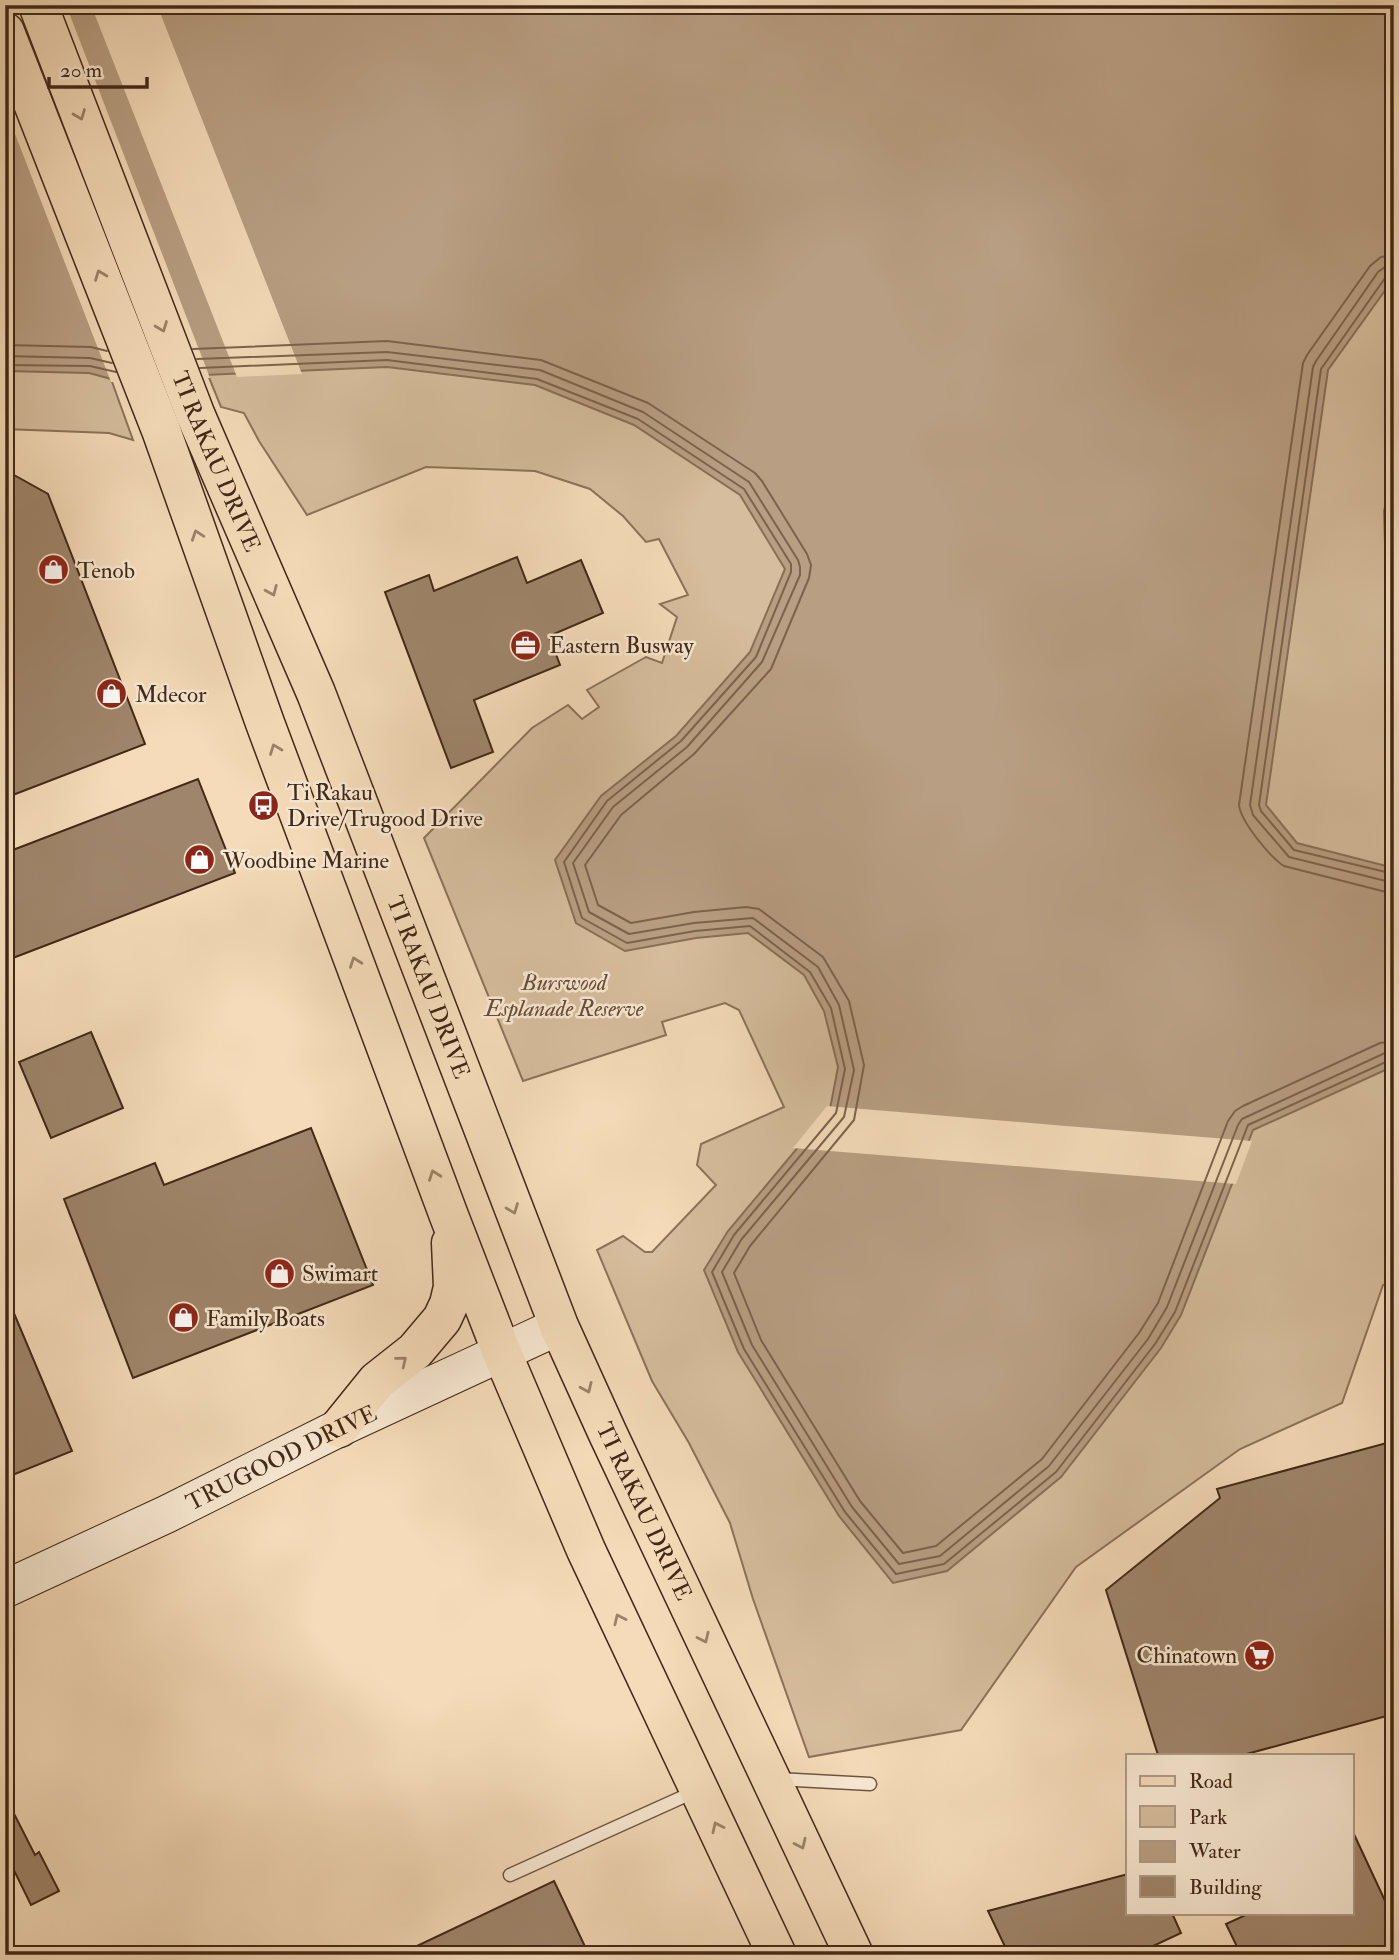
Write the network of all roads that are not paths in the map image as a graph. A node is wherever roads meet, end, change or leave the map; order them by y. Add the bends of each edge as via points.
1 (38, 5) edge
2 (5, 32) edge
3 (449, 1216) junction
4 (559, 1326) junction
5 (502, 1353) junction
6 (339, 1429) junction
7 (5, 1589) edge
8 (770, 1778) junction
9 (870, 1784) dead end
10 (699, 1790) junction
11 (510, 1875) dead end
12 (777, 1955) edge
13 (853, 1955) edge

1 -> 4 main road, TI RAKAU DRIVE via 196,416 316,693
3 -> 2 main road, TI RAKAU DRIVE via 255,697 161,430
3 - 5 main road, TI RAKAU DRIVE
6 -> 3 main road via 377,1381 415,1351 442,1319 453,1287
4 - 5 main road, TRUGOOD DRIVE
4 -> 8 main road, TI RAKAU DRIVE
5 - 6 main road, TRUGOOD DRIVE
10 -> 5 main road, TI RAKAU DRIVE via 586,1550
6 - 7 main road, TRUGOOD DRIVE
8 - 9 lane
8 -> 13 main road, TI RAKAU DRIVE
10 - 11 lane
12 -> 10 main road, TI RAKAU DRIVE

